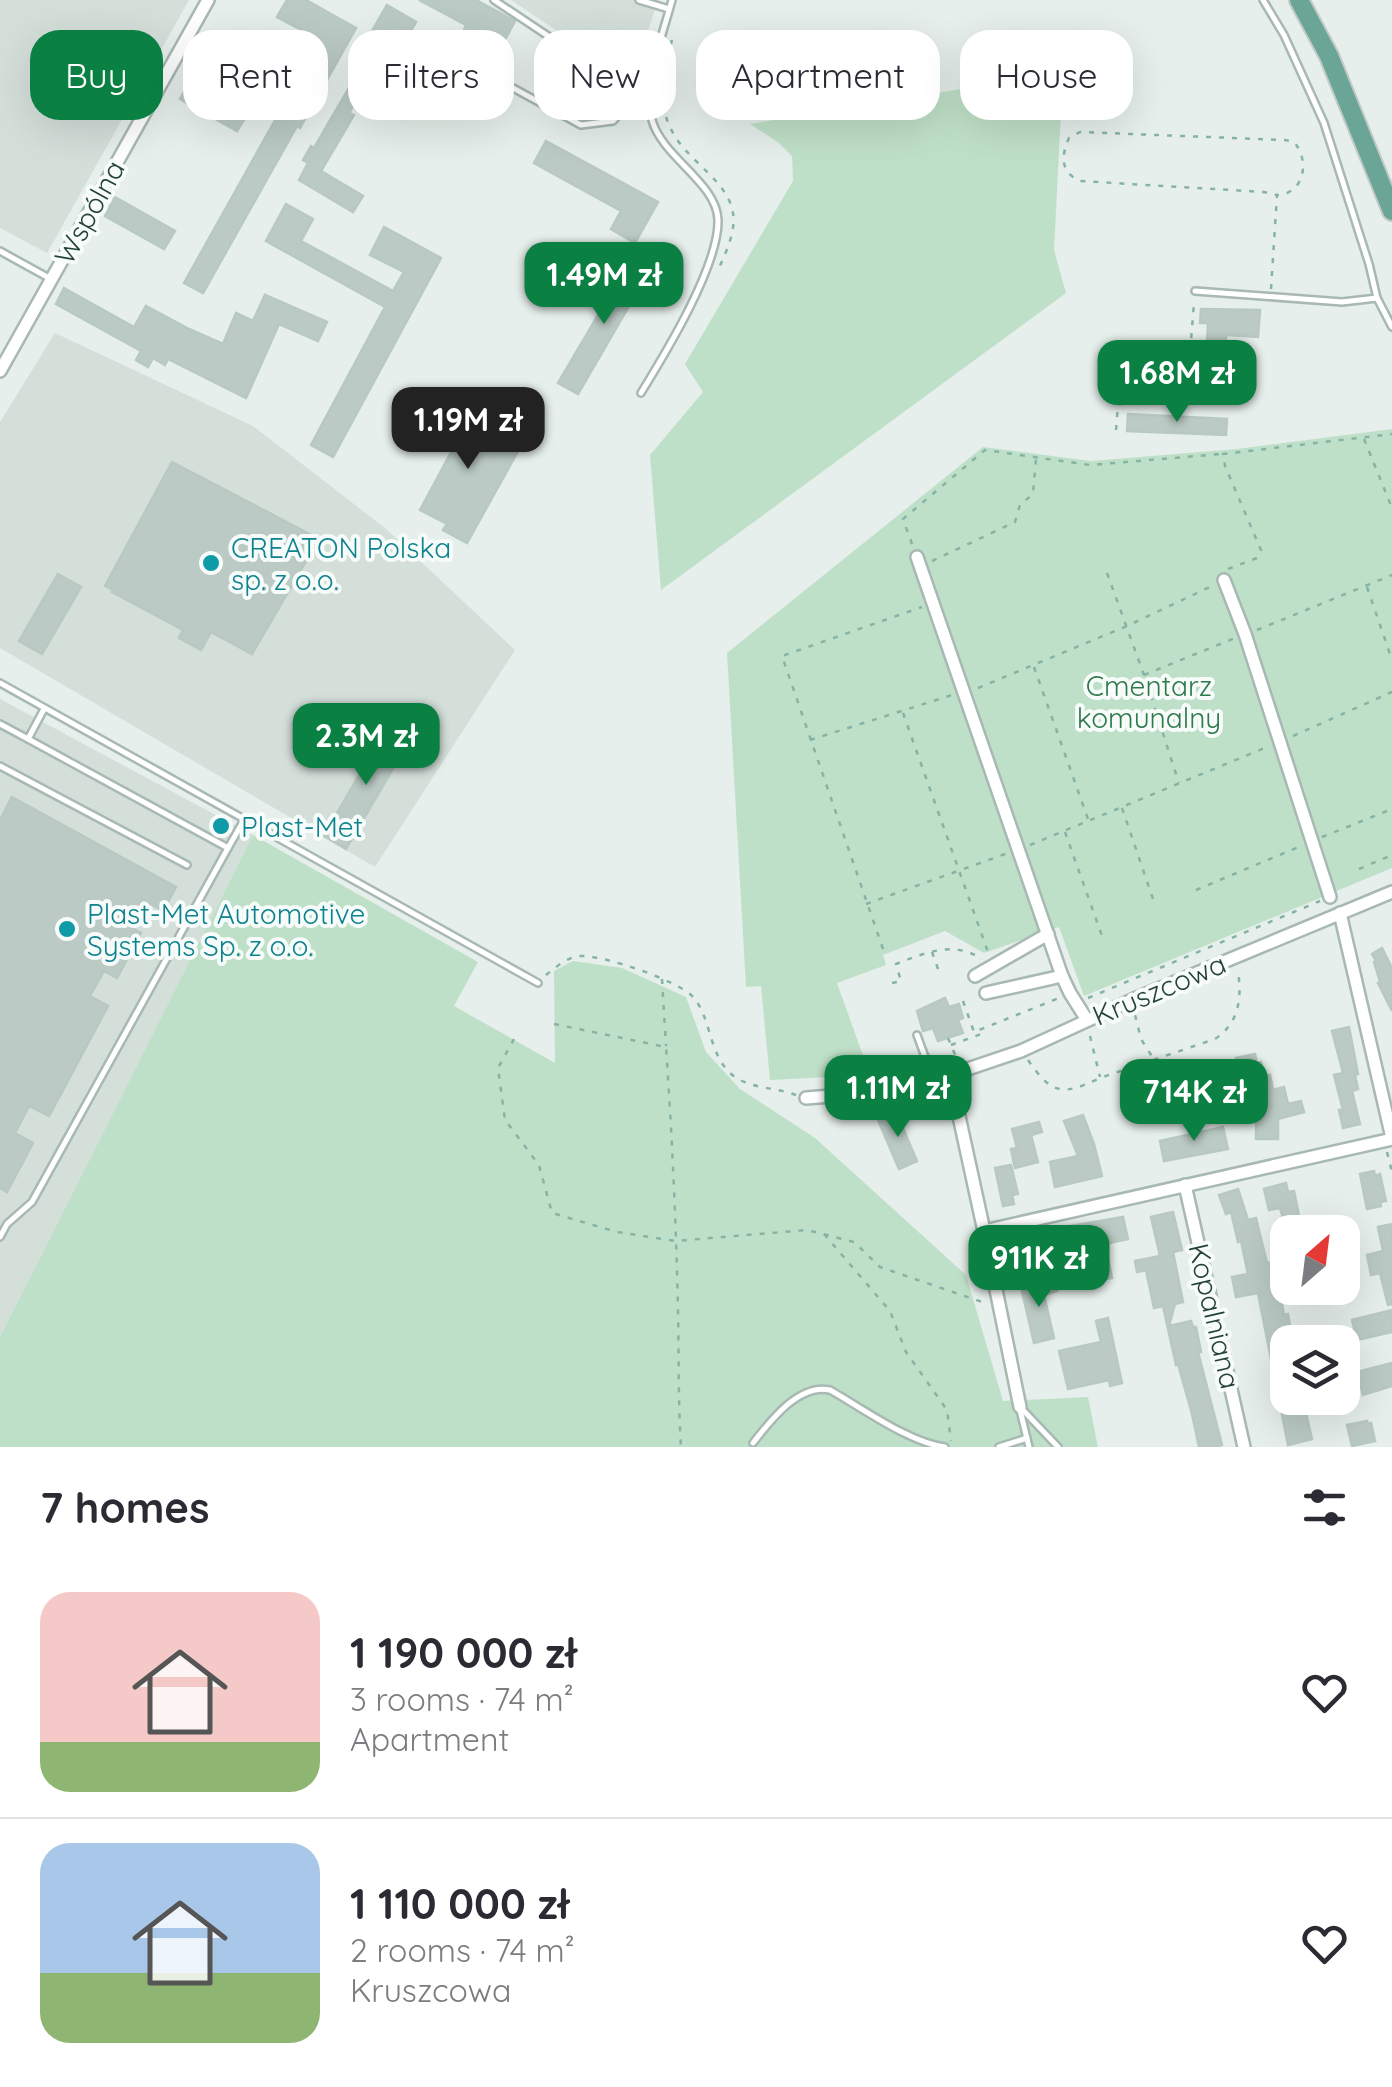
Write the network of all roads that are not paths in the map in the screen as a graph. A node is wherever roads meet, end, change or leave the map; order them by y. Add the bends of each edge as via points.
1 (208, 0) edge
2 (494, 0) edge
3 (638, 0) edge
4 (672, 0) edge
5 (1263, 0) edge
6 (1299, 0) edge
7 (669, 10) junction
8 (539, 30) edge
9 (664, 30) edge
10 (574, 120) edge
11 (615, 120) edge
12 (652, 120) edge
13 (1392, 211) edge
14 (0, 250) edge
15 (52, 280) junction
16 (1195, 292) road end
17 (1377, 298) junction
18 (1392, 327) edge
19 (0, 372) edge
20 (641, 393) dead end
21 (919, 562) road end
22 (1224, 580) road end
23 (0, 683) edge
24 (44, 708) junction
25 (0, 724) edge
26 (28, 739) junction
27 (0, 766) edge
28 (244, 820) junction
29 (228, 848) junction
30 (187, 865) dead end
31 (1392, 892) edge
32 (1330, 897) road end
33 (1340, 913) junction
34 (1048, 934) junction
35 (975, 976) dead end
36 (1062, 976) junction
37 (538, 983) road end
38 (986, 992) dead end
39 (1087, 1020) junction
40 (917, 1035) dead end
41 (888, 1069) dead end
42 (950, 1075) junction
43 (933, 1079) junction
44 (895, 1087) junction
45 (806, 1098) road end
46 (1392, 1139) edge
47 (1186, 1185) junction
48 (984, 1230) junction
49 (0, 1237) edge
50 (1020, 1407) junction
51 (1027, 1438) junction
52 (753, 1443) dead end
53 (949, 1447) edge
54 (998, 1447) edge
55 (1029, 1447) edge
56 (1058, 1447) edge
57 (1244, 1447) edge

1 - 15 street, Wspólna
2 - 8 lane
3 - 7 lane
4 - 7 lane
5 - 17 lane via 1324,123
6 - 13 main road
7 - 9 lane
10 - 11 lane
12 - 20 lane via 715,204 718,220 707,266
14 - 15 lane
15 - 19 street, Wspólna
16 - 17 lane via 1342,302
17 - 18 lane
21 - 34 street
22 - 32 street
23 - 24 lane
24 - 26 lane
24 - 28 lane
25 - 26 lane
26 - 29 lane
27 - 30 lane
28 - 29 lane
28 - 37 lane
29 - 49 lane via 32,1202
31 - 33 street, Kruszcowa
33 - 39 street, Kruszcowa
33 - 46 street
34 - 35 street
34 - 36 street
36 - 38 street
36 - 39 street
39 - 42 street, Kruszcowa
40 - 43 lane
41 - 44 lane
42 - 43 street, Kruszcowa
42 - 48 street
43 - 44 street, Kruszcowa
44 - 45 street, Kruszcowa
46 - 47 street
47 - 48 street
47 - 57 street, Kopalniana
48 - 50 street
50 - 51 lane
50 - 56 lane
51 - 54 lane
51 - 55 lane
52 - 53 lane via 790,1403 821,1388 934,1446

